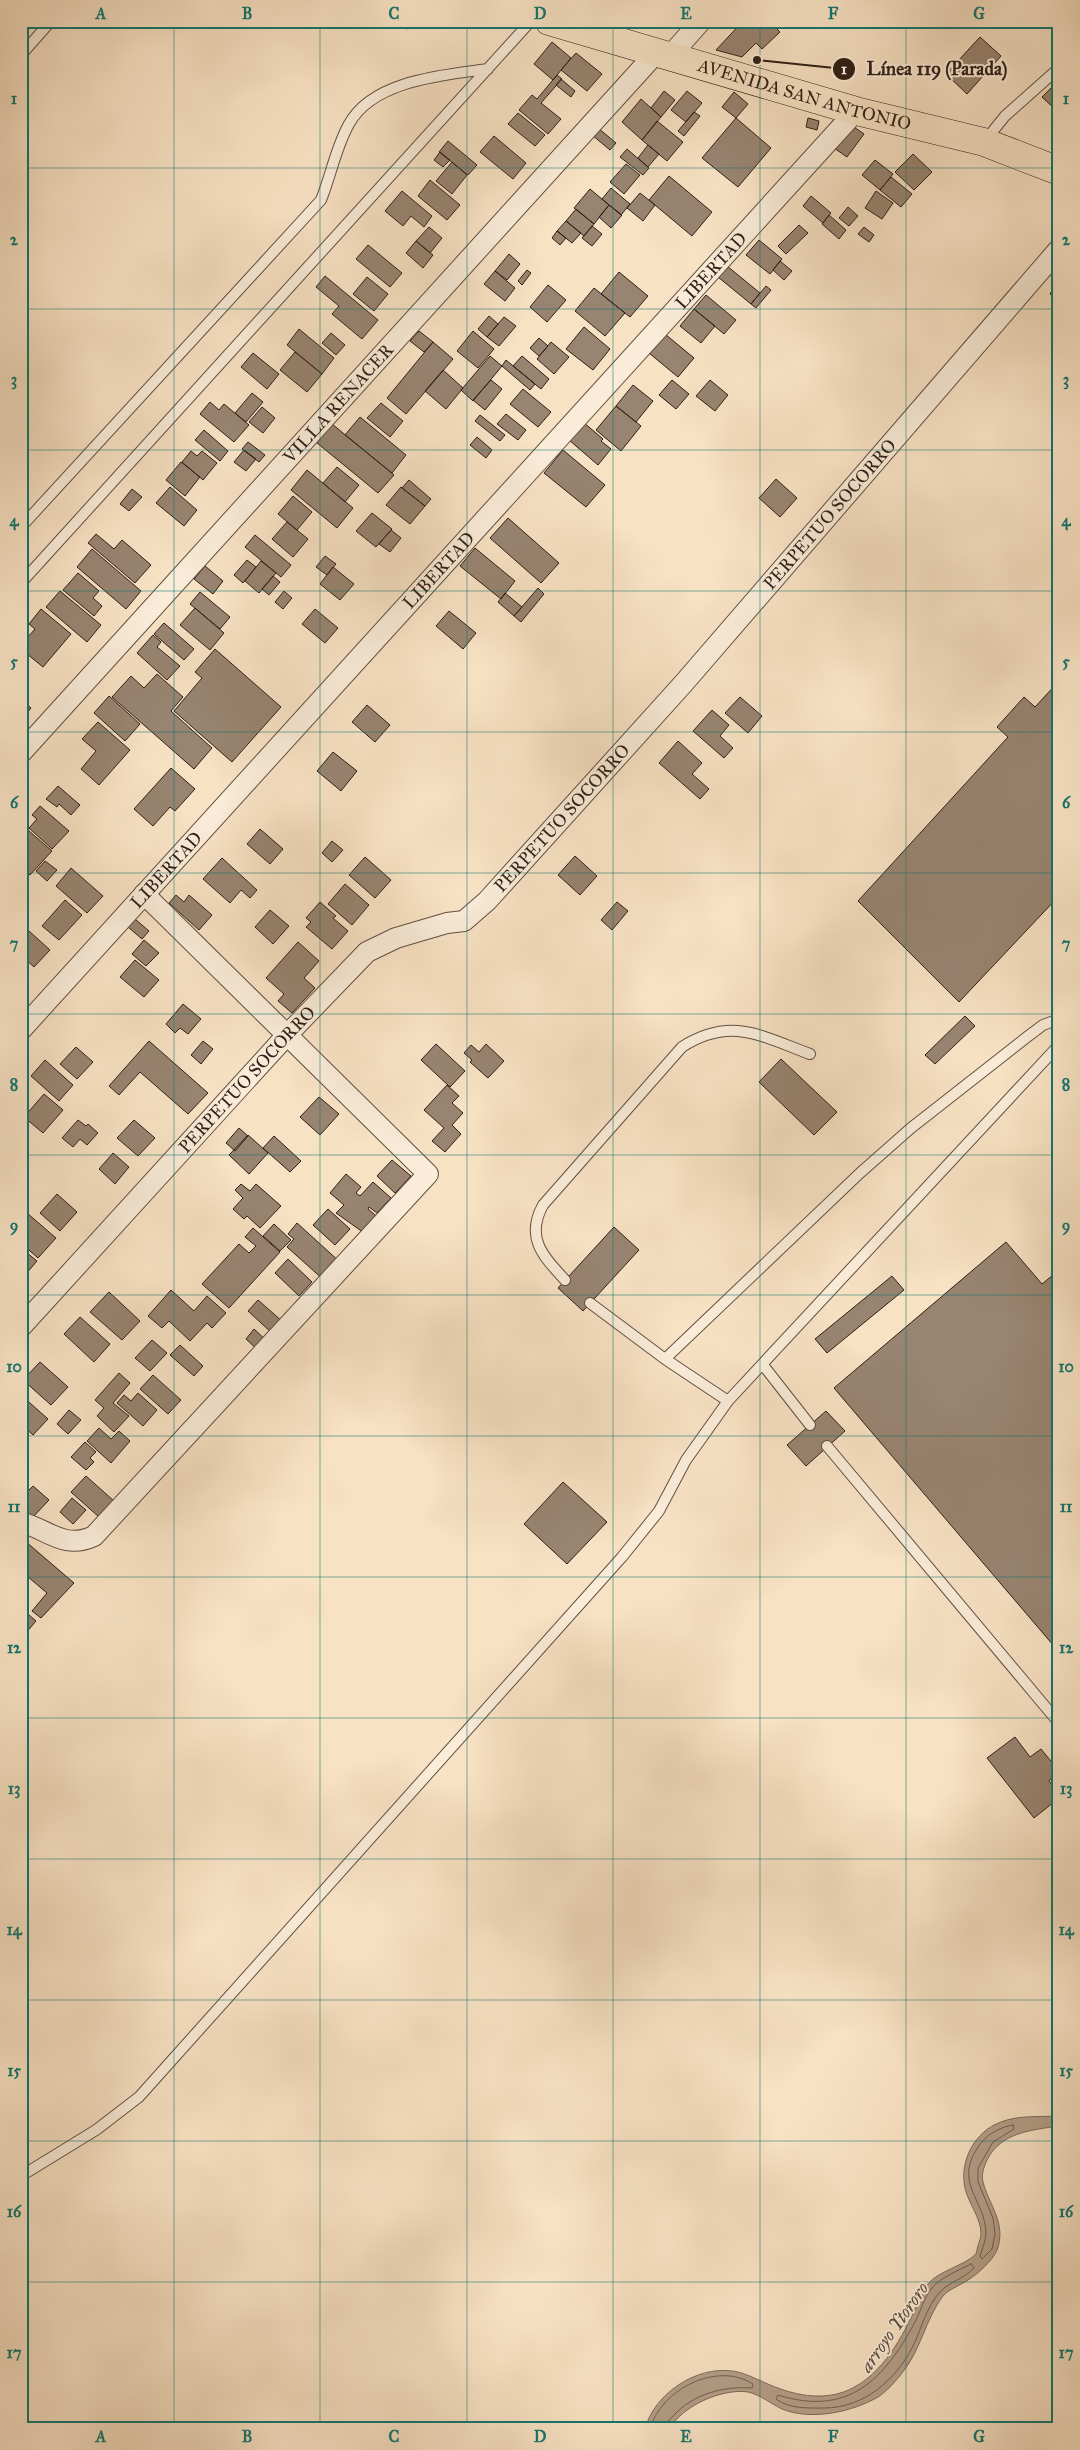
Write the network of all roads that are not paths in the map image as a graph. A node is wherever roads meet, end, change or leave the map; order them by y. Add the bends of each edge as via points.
1 (51, 21) edge
2 (531, 21) edge
3 (549, 21) edge
4 (701, 21) edge
5 (663, 54) junction
6 (21, 55) edge
7 (1059, 68) edge
8 (488, 69) junction
9 (856, 111) junction
10 (984, 142) junction
11 (1059, 171) edge
12 (1059, 249) edge
13 (21, 527) edge
14 (21, 583) edge
15 (21, 753) edge
16 (144, 894) junction
17 (1059, 1019) edge
18 (21, 1030) edge
19 (287, 1035) junction
20 (1059, 1045) edge
21 (810, 1054) dead end
22 (565, 1280) dead end
23 (590, 1303) dead end
24 (21, 1326) edge
25 (665, 1359) junction
26 (763, 1365) junction
27 (728, 1401) junction
28 (810, 1425) dead end
29 (827, 1446) dead end
30 (21, 1522) edge
31 (1059, 1723) edge
32 (21, 2176) edge

1 - 6 lane
2 - 8 lane
3 - 5 main road, AVENIDA SAN ANTONIO
4 - 5 street, VILLA RENACER
5 - 9 main road, AVENIDA SAN ANTONIO
5 - 15 street, VILLA RENACER
7 - 10 lane via 1005,116
8 - 13 lane via 404,84 362,107 350,123 338,150 321,200
8 - 14 lane
9 - 10 main road, AVENIDA SAN ANTONIO
9 - 16 street, LIBERTAD
10 - 11 main road, AVENIDA SAN ANTONIO
12 - 19 street, PERPETUO SOCORRO via 683,684 487,901 464,921 396,938 368,952
16 - 18 street, LIBERTAD
16 - 19 street
17 - 25 lane via 1043,1025 912,1128 860,1173
19 - 24 street, PERPETUO SOCORRO
19 - 30 street via 428,1174 94,1536 83,1541 69,1541
20 - 26 lane
21 - 22 lane via 742,1030 723,1030 700,1036 682,1047 543,1204 535,1228 537,1243 543,1256
23 - 25 lane
25 - 27 lane
26 - 27 lane
26 - 28 lane
27 - 32 lane via 686,1460 659,1511 622,1556 146,2089 96,2130
29 - 31 lane

